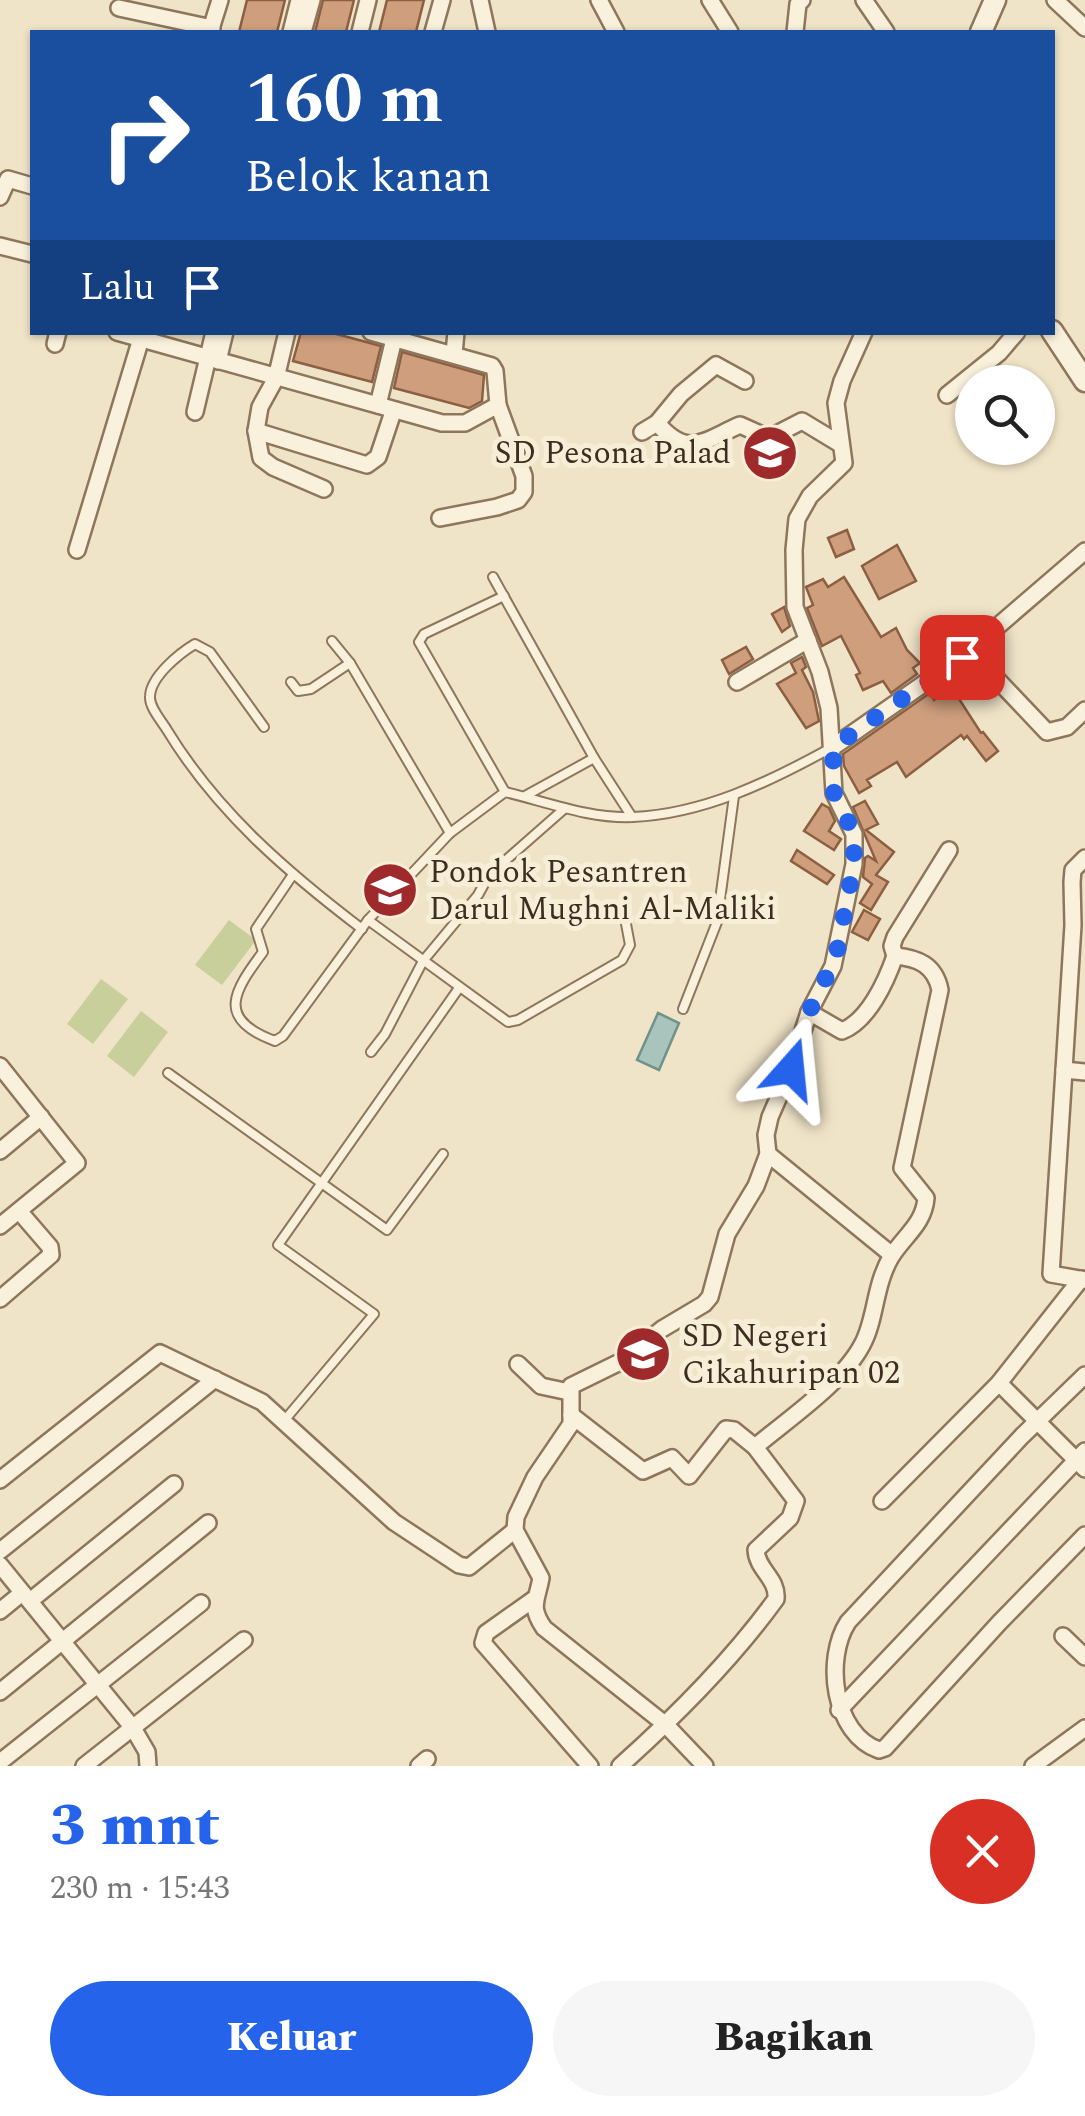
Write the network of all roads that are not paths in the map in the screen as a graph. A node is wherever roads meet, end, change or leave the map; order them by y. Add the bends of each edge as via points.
1 (220, 0) edge
2 (299, 0) edge
3 (312, 0) edge
4 (368, 0) edge
5 (442, 0) edge
6 (480, 0) edge
7 (599, 0) edge
8 (710, 0) edge
9 (802, 0) edge
10 (864, 0) edge
11 (995, 0) edge
12 (1055, 0) edge
13 (119, 8) dead end
14 (1085, 28) edge
15 (211, 30) edge
16 (292, 30) edge
17 (304, 30) edge
18 (360, 30) edge
19 (434, 30) edge
20 (487, 30) edge
21 (615, 30) edge
22 (729, 30) edge
23 (795, 30) edge
24 (885, 30) edge
25 (982, 30) edge
26 (30, 185) edge
27 (0, 197) edge
28 (0, 246) edge
29 (30, 254) edge
30 (142, 335) edge
31 (214, 335) edge
32 (224, 335) edge
33 (286, 335) edge
34 (383, 335) edge
35 (456, 335) edge
36 (863, 335) edge
37 (1014, 335) edge
38 (1055, 335) edge
39 (394, 338) junction
40 (454, 354) junction
41 (212, 360) junction
42 (276, 378) junction
43 (744, 381) dead end
44 (1085, 381) edge
45 (947, 395) dead end
46 (498, 404) junction
47 (386, 408) junction
48 (195, 412) dead end
49 (657, 424) junction
50 (256, 431) junction
51 (642, 432) dead end
52 (840, 444) junction
53 (324, 490) dead end
54 (440, 518) dead end
55 (77, 550) dead end
56 (1085, 552) edge
57 (493, 577) dead end
58 (504, 596) junction
59 (808, 640) junction
60 (332, 641) dead end
61 (962, 657) junction
62 (350, 663) junction
63 (291, 682) dead end
64 (738, 682) dead end
65 (1085, 710) edge
66 (264, 727) dead end
67 (833, 747) junction
68 (594, 758) junction
69 (505, 792) junction
70 (525, 796) junction
71 (734, 796) junction
72 (564, 809) junction
73 (632, 817) junction
74 (450, 833) junction
75 (949, 850) dead end
76 (1085, 858) edge
77 (292, 876) junction
78 (624, 908) dead end
79 (368, 920) junction
80 (1079, 923) edge
81 (362, 929) junction
82 (895, 956) junction
83 (422, 961) junction
84 (460, 988) junction
85 (683, 1009) dead end
86 (809, 1012) junction
87 (371, 1052) dead end
88 (1, 1070) edge
89 (1064, 1070) junction
90 (1085, 1072) edge
91 (168, 1073) dead end
92 (41, 1118) junction
93 (0, 1151) edge
94 (443, 1154) dead end
95 (768, 1154) junction
96 (322, 1184) junction
97 (19, 1210) junction
98 (0, 1226) edge
99 (892, 1256) junction
100 (1083, 1280) edge
101 (0, 1300) edge
102 (518, 1364) dead end
103 (1085, 1374) edge
104 (215, 1379) junction
105 (998, 1384) junction
106 (569, 1392) junction
107 (571, 1416) junction
108 (284, 1422) junction
109 (1036, 1422) junction
110 (755, 1447) junction
111 (1082, 1460) edge
112 (0, 1480) edge
113 (174, 1484) dead end
114 (882, 1501) dead end
115 (208, 1523) dead end
116 (516, 1530) junction
117 (1085, 1535) edge
118 (0, 1551) edge
119 (0, 1565) edge
120 (26, 1597) junction
121 (534, 1600) junction
122 (201, 1603) dead end
123 (0, 1611) edge
124 (1063, 1636) dead end
125 (244, 1640) dead end
126 (62, 1641) junction
127 (1085, 1657) edge
128 (98, 1685) junction
129 (0, 1692) edge
130 (840, 1710) junction
131 (666, 1725) junction
132 (132, 1728) junction
133 (1085, 1728) edge
134 (0, 1762) edge
135 (84, 1766) edge
136 (148, 1766) edge
137 (590, 1766) edge
138 (620, 1766) edge
139 (705, 1766) edge
140 (1033, 1766) edge

1 - 15 street
2 - 16 street
3 - 17 street
4 - 18 street
5 - 19 street
6 - 20 street
7 - 21 street
8 - 22 street
9 - 23 street
10 - 24 street
11 - 25 street
12 - 14 street
13 - 15 street
26 - 27 street via 8,179
28 - 29 street
30 - 41 street
30 - 55 street
31 - 41 street
32 - 41 street
33 - 42 street
34 - 39 street
35 - 40 street
36 - 52 street via 836,402
37 - 45 street
38 - 44 street
39 - 40 street
39 - 47 street
40 - 46 street via 492,366
41 - 42 street
41 - 48 street
42 - 47 street
42 - 50 street
43 - 49 street via 716,366
46 - 47 street via 465,422 442,423
46 - 54 street via 524,476 522,497
47 - 50 street via 378,457 367,465
49 - 51 street
49 - 52 street via 685,446 740,426 769,438 802,421
50 - 53 street via 261,458
52 - 59 street via 844,462 810,496 794,532 795,606
56 - 61 street
57 - 58 lane
58 - 68 lane
58 - 69 lane via 424,634 420,647
59 - 64 street
59 - 67 street
60 - 62 lane
61 - 65 street via 992,674 1048,732 1067,727
61 - 67 street
62 - 63 lane via 308,690 298,692
62 - 74 lane
66 - 77 lane via 201,646 192,646 152,686 152,705 185,760
67 - 71 lane
67 - 86 street via 834,793 854,834 854,864 836,957
68 - 70 lane
68 - 73 lane
69 - 70 lane
69 - 74 lane
70 - 72 lane
71 - 73 lane
71 - 85 lane via 718,922
72 - 73 lane
72 - 83 lane via 489,875
74 - 79 lane
75 - 82 street via 896,936
76 - 80 street via 1073,870
77 - 81 lane
77 - 81 lane via 256,929 263,952 234,1000 242,1023 275,1041 283,1036
78 - 84 lane via 630,945 622,960 518,1020 508,1022
79 - 81 lane
79 - 83 lane
80 - 89 street
82 - 86 street via 854,1025 842,1031
82 - 99 street via 924,962 940,990 902,1168 926,1198 925,1209
83 - 84 lane
83 - 87 lane
84 - 96 lane
86 - 95 street via 766,1128
88 - 92 street
89 - 90 street
89 - 100 street via 1052,1274
91 - 96 lane
92 - 93 street
92 - 97 street via 77,1164
94 - 96 lane via 388,1230
95 - 99 street
95 - 106 street via 727,1234 704,1304
96 - 108 lane via 278,1245 374,1314
97 - 98 street
97 - 101 street via 51,1254
99 - 110 street via 855,1358
100 - 105 street
102 - 106 street via 541,1386
103 - 109 street
104 - 108 street via 262,1402
104 - 112 street via 158,1353
104 - 118 street
105 - 109 street
105 - 114 street
106 - 107 street
107 - 110 street via 646,1472 672,1458 693,1474 726,1429
107 - 116 street via 524,1498
108 - 116 street via 394,1522 459,1564 470,1568
109 - 111 street
109 - 130 street via 848,1622 839,1642
110 - 131 street via 796,1501 790,1518 756,1550 776,1585 776,1599
111 - 130 street
113 - 120 street
115 - 126 street
116 - 121 street via 541,1578
117 - 130 street via 885,1748 867,1745
119 - 120 street
120 - 123 street
120 - 126 street
121 - 131 street via 537,1617 556,1640
121 - 137 street via 486,1633 483,1643
122 - 128 street
124 - 127 street
125 - 132 street
126 - 128 street
126 - 129 street
128 - 132 street
128 - 134 street
131 - 138 street
131 - 139 street
132 - 135 street
132 - 136 street
133 - 140 street

